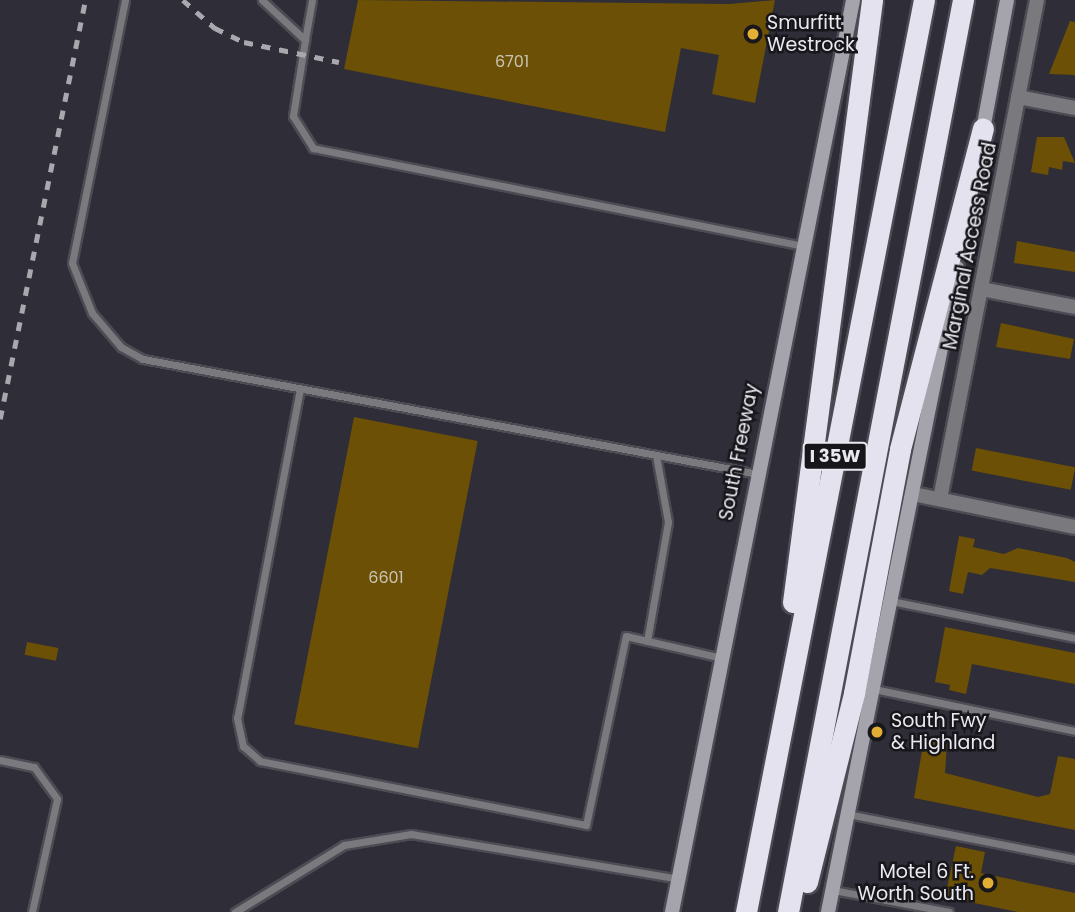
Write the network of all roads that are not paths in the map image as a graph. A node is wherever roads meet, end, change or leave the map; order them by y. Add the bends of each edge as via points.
1 (125, 0) edge
2 (262, 0) edge
3 (312, 0) edge
4 (852, 0) edge
5 (872, 0) edge
6 (924, 0) edge
7 (963, 0) edge
8 (1007, 0) edge
9 (1037, 0) edge
10 (305, 40) junction
11 (1018, 97) junction
12 (1075, 108) edge
13 (983, 129) junction
14 (803, 246) junction
15 (981, 289) junction
16 (1075, 307) edge
17 (300, 388) junction
18 (656, 455) junction
19 (758, 474) junction
20 (914, 494) junction
21 (940, 499) junction
22 (1075, 527) edge
23 (891, 601) junction
24 (1075, 638) edge
25 (647, 641) junction
26 (723, 659) junction
27 (874, 689) junction
28 (1075, 731) edge
29 (0, 760) edge
30 (848, 814) junction
31 (764, 822) junction
32 (1075, 859) edge
33 (679, 879) junction
34 (832, 890) junction
35 (32, 912) edge
36 (235, 912) edge
37 (672, 912) edge
38 (746, 912) edge
39 (788, 912) edge
40 (801, 912) edge
41 (828, 912) edge
42 (949, 912) edge

1 - 17 lane via 75,243 76,286 121,347 143,359
2 - 10 lane
3 - 10 lane
4 - 14 main road, South Freeway
5 - 31 highway
6 - 31 highway, I 35W
7 - 39 highway, I 35W
8 - 13 main road
9 - 11 street, Marginal Access Road
10 - 14 lane via 293,116 313,148
11 - 12 street
11 - 15 street, Marginal Access Road
13 - 20 main road
13 - 40 highway via 900,449 854,693
14 - 19 main road, South Freeway
15 - 16 street
15 - 21 street, Marginal Access Road
17 - 18 lane
17 - 25 lane via 237,718 243,746 260,761 586,825 622,644 626,636
18 - 19 lane
18 - 25 lane via 668,522
19 - 26 main road, South Freeway
20 - 21 street
20 - 23 main road
21 - 22 street
23 - 24 lane
23 - 27 main road
25 - 26 lane
26 - 33 main road, South Freeway
27 - 28 lane
27 - 30 main road
29 - 35 lane via 34,767 57,799
30 - 32 lane
30 - 34 main road
31 - 38 highway, I 35W
33 - 36 lane via 411,834 344,845
33 - 37 main road, South Freeway
34 - 41 main road
34 - 42 lane

